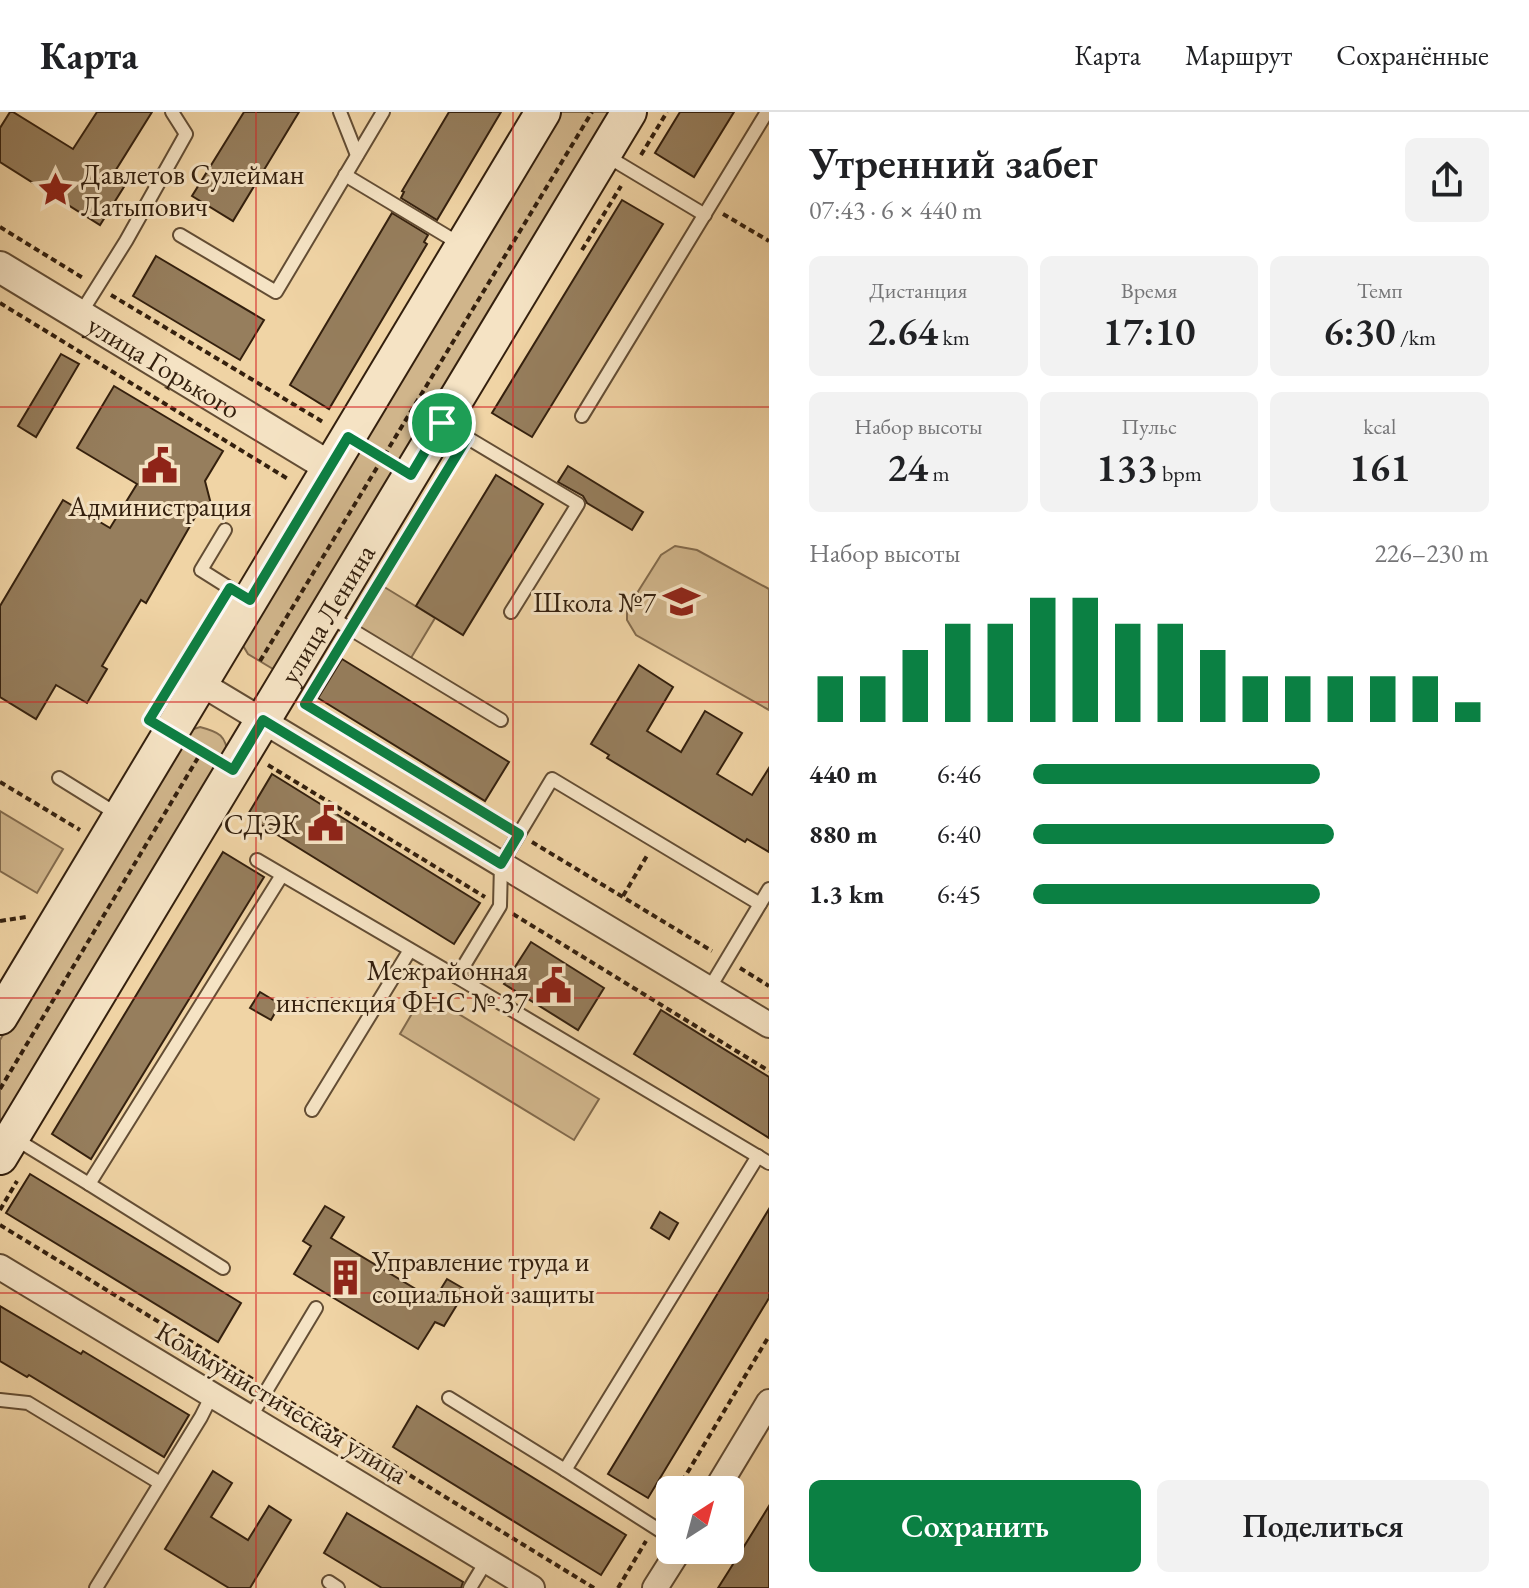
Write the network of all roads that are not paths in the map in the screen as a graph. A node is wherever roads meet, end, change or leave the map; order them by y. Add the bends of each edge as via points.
1 (172, 112) edge
2 (340, 112) edge
3 (383, 112) edge
4 (543, 112) edge
5 (629, 112) edge
6 (767, 112) edge
7 (604, 154) junction
8 (357, 155) junction
9 (345, 175) junction
10 (707, 210) junction
11 (180, 235) dead end
12 (463, 246) junction
13 (0, 267) edge
14 (79, 316) junction
15 (582, 416) dead end
16 (442, 423) junction
17 (330, 467) junction
18 (225, 530) dead end
19 (250, 600) junction
20 (511, 612) dead end
21 (326, 615) junction
22 (200, 683) junction
23 (263, 720) junction
24 (501, 720) dead end
25 (59, 778) dead end
26 (120, 816) junction
27 (257, 860) dead end
28 (501, 864) junction
29 (282, 875) junction
30 (769, 889) edge
31 (760, 904) junction
32 (410, 950) junction
33 (457, 977) junction
34 (709, 989) junction
35 (5, 1008) edge
36 (769, 1025) edge
37 (312, 1110) dead end
38 (6, 1147) edge
39 (764, 1160) edge
40 (89, 1184) junction
41 (0, 1267) edge
42 (223, 1268) dead end
43 (316, 1308) dead end
44 (212, 1395) junction
45 (449, 1398) dead end
46 (0, 1400) edge
47 (769, 1402) edge
48 (250, 1418) junction
49 (565, 1470) junction
50 (724, 1476) edge
51 (160, 1483) junction
52 (656, 1528) edge
53 (487, 1560) junction
54 (670, 1564) edge
55 (96, 1588) edge
56 (470, 1588) edge
57 (532, 1588) edge
58 (655, 1588) edge

1 - 14 lane via 186,134
2 - 8 lane
3 - 8 lane
4 - 12 main road
5 - 7 main road, улица Ленина
6 - 10 lane
7 - 10 lane
7 - 16 main road, улица Ленина
8 - 9 lane
9 - 11 lane via 276,292
9 - 12 lane
10 - 15 lane
12 - 17 main road
13 - 14 street, улица Горького
14 - 17 street, улица Горького
16 - 20 lane via 578,504
16 - 21 main road, улица Ленина via 396,467
17 - 19 main road
18 - 19 lane via 201,570
19 - 22 main road
21 - 23 main road, улица Ленина
21 - 24 lane
22 - 23 street
22 - 26 main road
23 - 28 street
23 - 38 main road, улица Ленина
25 - 26 lane
26 - 35 main road
27 - 29 lane
28 - 31 lane via 552,779
28 - 33 lane via 500,906
28 - 34 street
29 - 32 lane
29 - 40 lane
30 - 31 lane
31 - 34 lane
32 - 33 lane
32 - 37 lane
33 - 39 lane
34 - 36 street
38 - 40 lane
39 - 49 lane
40 - 42 lane
41 - 44 street, Коммунистическая улица
43 - 48 lane
44 - 48 street, Коммунистическая улица
44 - 51 lane
45 - 49 lane
46 - 51 lane via 28,1403
47 - 50 street
48 - 53 street, Коммунистическая улица
49 - 52 lane
51 - 55 lane
53 - 56 lane
53 - 57 street, Коммунистическая улица
54 - 58 street

